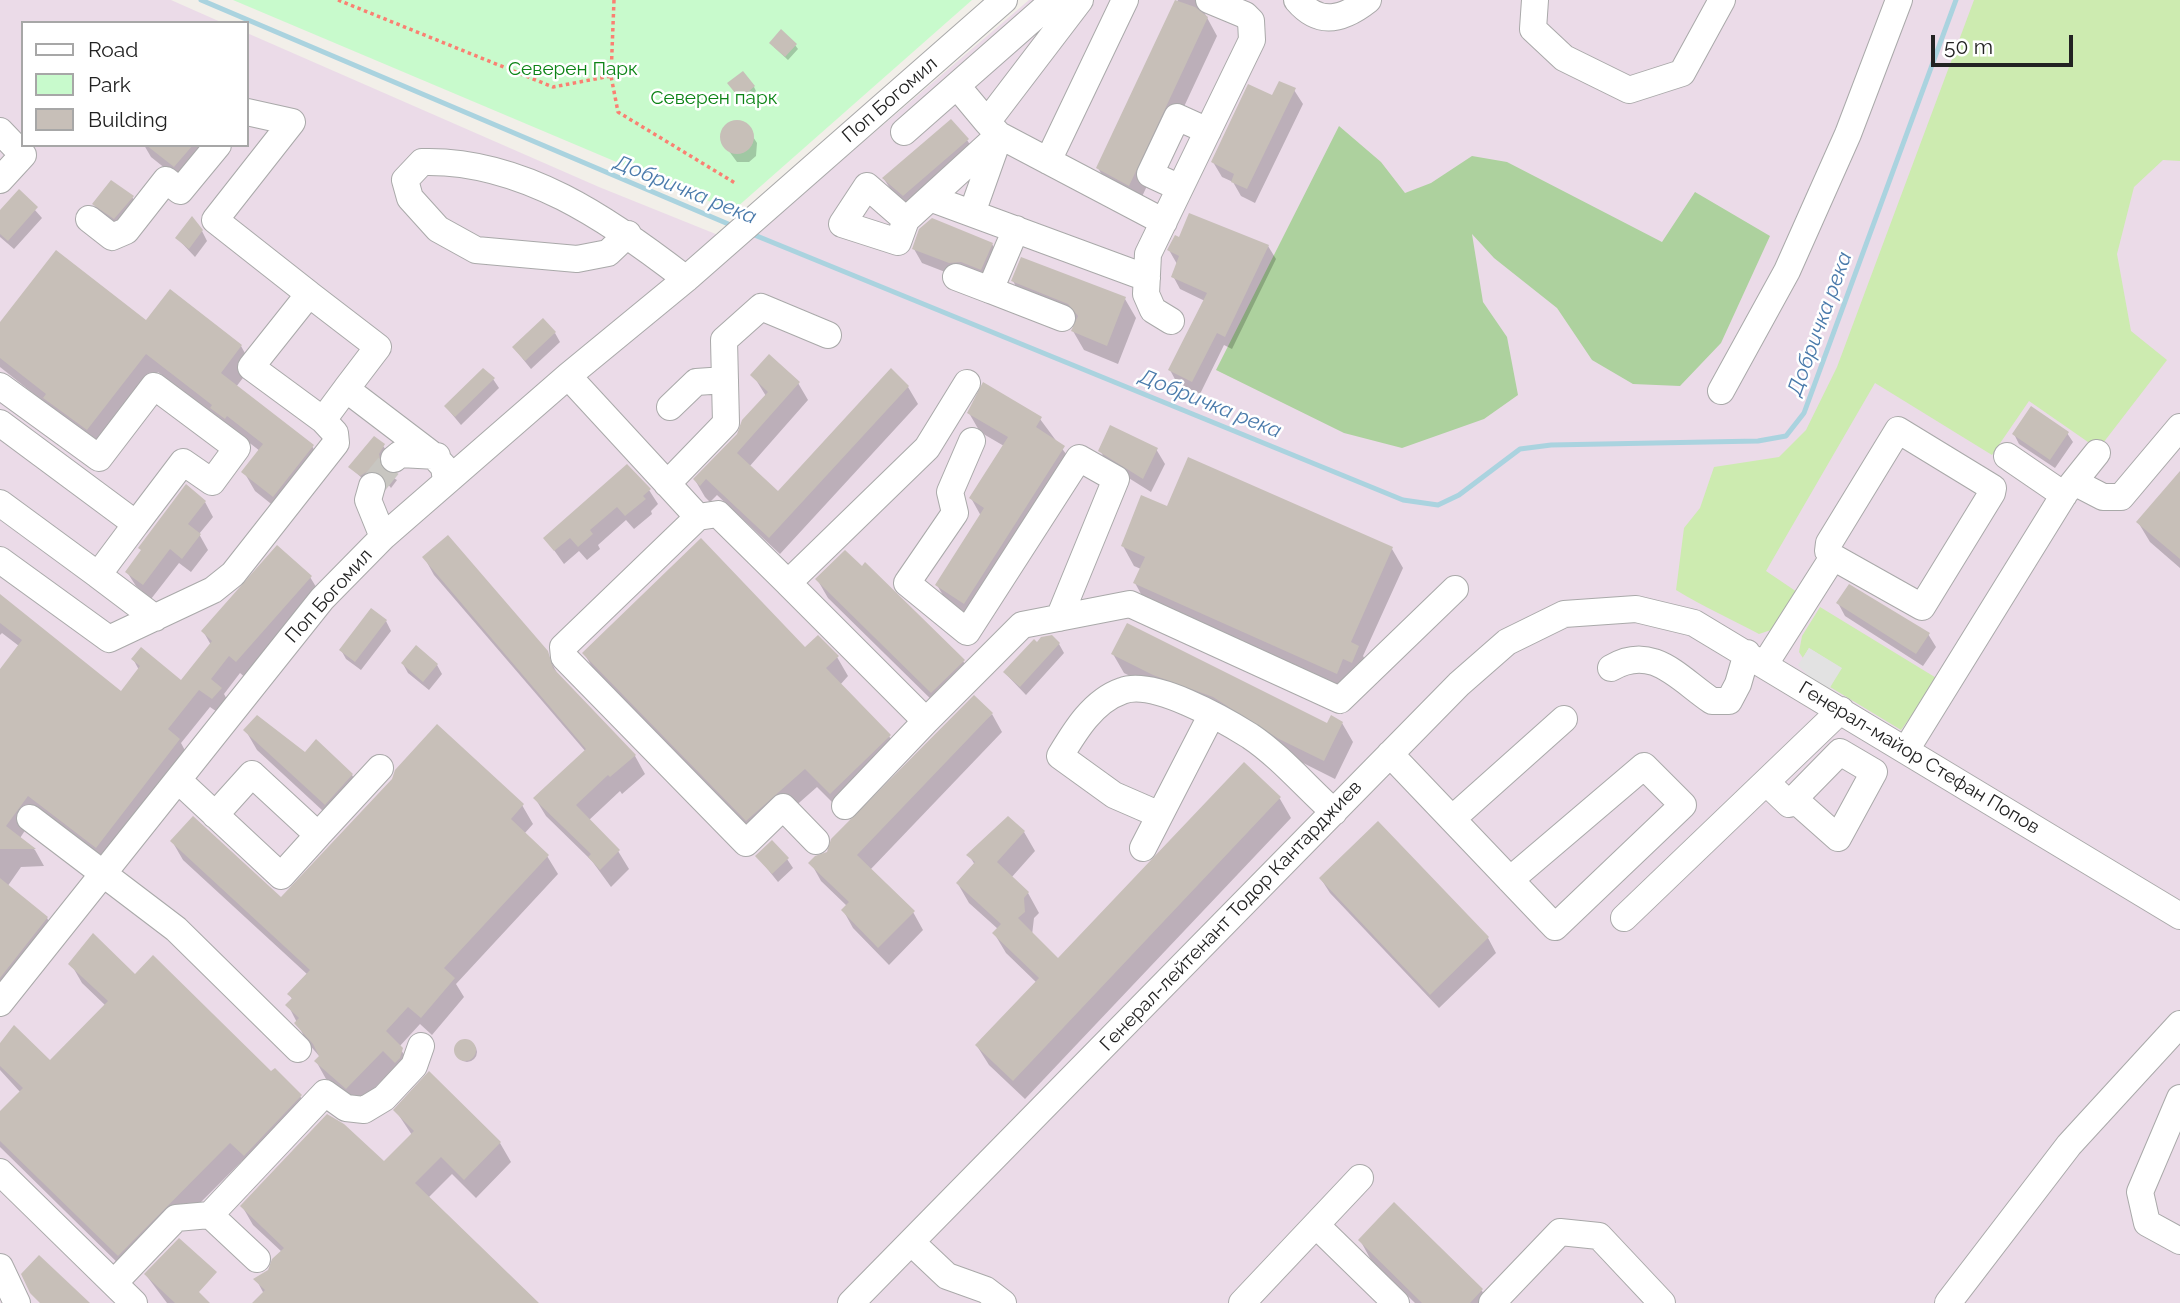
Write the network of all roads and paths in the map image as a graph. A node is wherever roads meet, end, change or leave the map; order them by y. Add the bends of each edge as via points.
1 (338, 0) edge
2 (614, 0) edge
3 (1004, 0) edge
4 (1054, 0) edge
5 (1080, 0) edge
6 (1125, 0) edge
7 (1209, 0) edge
8 (1297, 0) edge
9 (1368, 0) edge
10 (1535, 0) edge
11 (1722, 0) edge
12 (1899, 0) edge
13 (611, 76) junction
14 (957, 86) junction
15 (248, 112) edge
16 (993, 129) junction
17 (904, 132) dead end
18 (1, 135) edge
19 (216, 147) edge
20 (1048, 161) junction
21 (0, 180) edge
22 (735, 183) dead end
23 (180, 191) junction
24 (930, 198) junction
25 (972, 213) junction
26 (89, 219) dead end
27 (215, 220) junction
28 (906, 220) dead end
29 (1164, 222) junction
30 (1016, 229) junction
31 (628, 234) junction
32 (956, 277) dead end
33 (1147, 278) junction
34 (685, 279) junction
35 (990, 290) junction
36 (309, 294) junction
37 (1062, 318) dead end
38 (1171, 321) dead end
39 (828, 335) dead end
40 (568, 376) junction
41 (725, 380) junction
42 (967, 383) dead end
43 (0, 386) edge
44 (346, 389) junction
45 (1721, 391) dead end
46 (670, 407) dead end
47 (323, 420) junction
48 (0, 423) edge
49 (2180, 428) edge
50 (972, 441) dead end
51 (2097, 453) dead end
52 (434, 456) junction
53 (2007, 456) dead end
54 (394, 459) tunnel mouth
55 (470, 460) junction
56 (446, 481) junction
57 (667, 484) junction
58 (372, 486) dead end
59 (2069, 489) junction
60 (0, 503) edge
61 (698, 517) junction
62 (136, 524) junction
63 (383, 537) junction
64 (1833, 557) junction
65 (0, 560) edge
66 (98, 575) junction
67 (788, 583) junction
68 (1455, 589) dead end
69 (1653, 613) joint
70 (155, 618) junction
71 (1059, 618) junction
72 (1022, 625) junction
73 (967, 632) junction
74 (1756, 659) junction
75 (1611, 668) dead end
76 (1840, 710) junction
77 (1211, 716) junction
78 (1564, 719) dead end
79 (926, 721) junction
80 (1906, 750) junction
81 (1391, 754) junction
82 (380, 768) dead end
83 (178, 780) junction
84 (1766, 782) junction
85 (1794, 799) dead end
86 (845, 807) dead end
87 (1334, 812) junction
88 (215, 814) junction
89 (1160, 815) junction
90 (30, 818) dead end
91 (1452, 819) junction
92 (318, 835) junction
93 (816, 841) dead end
94 (1143, 848) dead end
95 (103, 874) junction
96 (1510, 880) junction
97 (2180, 916) edge
98 (1624, 918) dead end
99 (0, 1003) edge
100 (2180, 1024) edge
101 (421, 1046) dead end
102 (298, 1049) dead end
103 (2180, 1098) edge
104 (0, 1172) edge
105 (1360, 1178) dead end
106 (210, 1214) junction
107 (1316, 1225) junction
108 (2180, 1241) edge
109 (911, 1242) junction
110 (257, 1259) dead end
111 (0, 1267) edge
112 (114, 1283) junction
113 (17, 1303) edge
114 (134, 1303) edge
115 (851, 1303) edge
116 (1003, 1303) edge
117 (1241, 1303) edge
118 (1395, 1303) edge
119 (1492, 1303) edge
120 (1662, 1303) edge
121 (1948, 1303) edge

1 - 13 path via 553,87
2 - 13 path
3 - 34 street, Поп Богомил
4 - 14 street
5 - 16 street
6 - 20 street
7 - 29 street via 1245,15 1251,21 1252,40
8 - 9 street via 1330,18 1349,15
10 - 11 street via 1534,29 1564,58 1629,90 1682,73
12 - 45 street via 1848,134 1787,271
13 - 22 path via 618,111
14 - 16 street
14 - 17 street
15 - 27 street via 292,122
16 - 20 street
16 - 24 street
16 - 25 street
18 - 21 street via 23,156
19 - 23 street
20 - 29 street
23 - 26 street via 166,180 126,231 112,237
23 - 27 street
24 - 25 street
24 - 28 street
25 - 30 street
27 - 36 street
29 - 33 street via 1148,254
30 - 33 street
30 - 35 street
31 - 31 street via 570,201 505,173 457,161 422,162 405,180 410,198 438,229 476,250 577,259 608,253
31 - 34 street
32 - 35 street
33 - 38 street via 1146,294 1153,310
34 - 40 street, Поп Богомил
35 - 37 street
36 - 44 street via 378,347
36 - 47 street via 251,367
39 - 41 street via 761,307 724,340
40 - 55 street, Поп Богомил
40 - 57 street
41 - 46 street via 696,382
41 - 57 street via 726,423
42 - 67 street via 927,448
43 - 62 street via 99,458 154,386 237,448 212,482 183,462
44 - 47 street
44 - 52 street
47 - 70 street via 335,433 336,443 233,574 214,590
48 - 62 street
49 - 59 street via 2122,497
50 - 73 street via 950,492 955,513 906,583
51 - 59 street
52 - 54 street via 400,454
52 - 55 street
52 - 56 street via 444,467
53 - 59 street
55 - 56 street, Поп Богомил
56 - 63 street, Поп Богомил
57 - 61 street
58 - 63 street via 368,500
59 - 80 street
60 - 66 street
61 - 67 street via 718,514
61 - 93 street via 563,647 564,657 746,843 783,807
62 - 66 street
63 - 83 street, Поп Богомил via 322,599
64 - 64 street via 1922,607 1993,488 1898,430 1829,543
64 - 74 street
65 - 70 street via 109,639
66 - 70 street
67 - 79 street
68 - 71 street via 1340,701 1130,604
69 - 74 street, Генерал-майор Стефан Попов via 1694,624
69 - 81 street, Генерал-лейтенант Тодор Кантарджиев via 1636,609 1564,614 1507,642
71 - 72 street
71 - 73 street via 1116,478 1079,458
72 - 73 street
72 - 79 street
74 - 75 street via 1729,701 1712,701 1673,670 1652,660 1626,659
74 - 76 street, Генерал-майор Стефан Попов
76 - 80 street, Генерал-майор Стефан Попов
76 - 84 street
77 - 87 street via 1251,737
77 - 89 street
77 - 89 street via 1158,690 1124,690 1101,703 1060,756 1114,795
78 - 91 street
79 - 86 street
80 - 97 street, Генерал-майор Стефан Попов
81 - 87 street, Генерал-лейтенант Тодор Кантарджиев
81 - 91 street
82 - 92 street
83 - 88 street
83 - 95 street, Поп Богомил
84 - 85 street via 1789,804
84 - 98 street
87 - 109 street, Генерал-лейтенант Тодор Кантарджиев
88 - 92 street via 252,774
88 - 92 street via 281,876
89 - 94 street
90 - 95 street
91 - 96 street
95 - 99 street, Поп Богомил
95 - 102 street via 176,929
96 - 96 street via 1644,766 1683,806 1555,927
100 - 121 street via 2069,1145
101 - 106 street via 414,1066 384,1098 364,1110 346,1108 325,1094
103 - 108 street via 2140,1192 2147,1223
104 - 112 street
105 - 107 street
106 - 110 street
106 - 112 street via 177,1218
107 - 117 street
107 - 118 street
109 - 115 street, Генерал-лейтенант Тодор Кантарджиев
109 - 116 street via 947,1276 986,1290
111 - 113 street
112 - 114 street
119 - 120 street via 1560,1232 1599,1237

